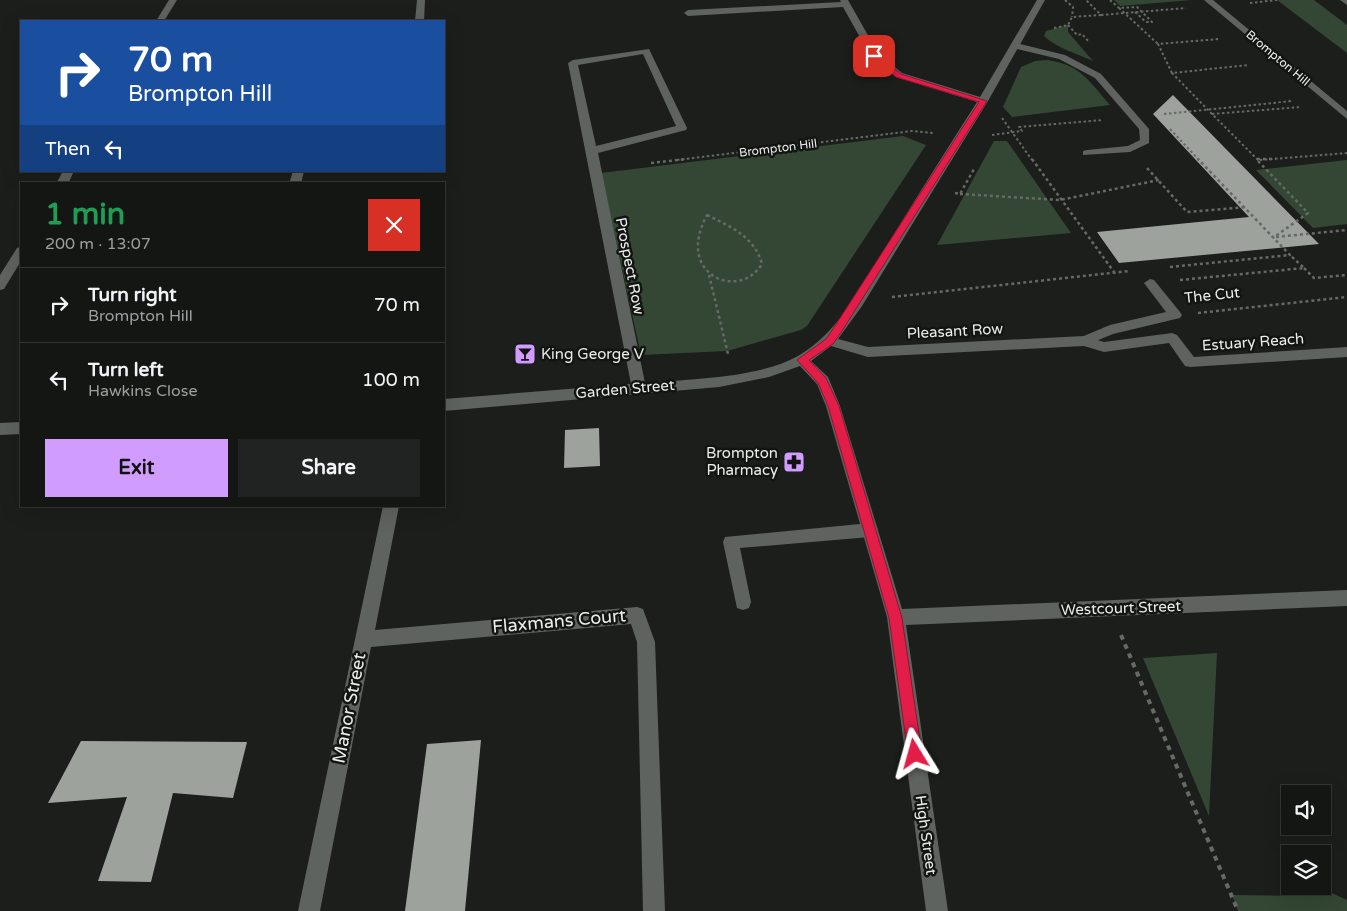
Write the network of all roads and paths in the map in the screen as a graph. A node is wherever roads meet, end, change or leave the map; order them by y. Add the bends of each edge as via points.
1 (173, 0) edge
2 (421, 0) edge
3 (1041, 0) edge
4 (1064, 0) edge
5 (1086, 0) edge
6 (1110, 0) edge
7 (1208, 0) edge
8 (1277, 0) edge
9 (845, 2) edge
10 (1264, 2) dead end
11 (1194, 7) dead end
12 (1119, 8) junction
13 (1135, 12) junction
14 (688, 13) dead end
15 (1101, 15) junction
16 (1072, 17) junction
17 (161, 20) edge
18 (420, 20) edge
19 (1068, 25) junction
20 (1023, 32) junction
21 (1227, 39) dead end
22 (1158, 44) junction
23 (1016, 46) junction
24 (1096, 49) dead end
25 (1247, 58) dead end
26 (1172, 73) junction
27 (1298, 100) dead end
28 (983, 101) junction
29 (1306, 107) dead end
30 (1212, 114) junction
31 (1157, 115) dead end
32 (1347, 116) edge
33 (1108, 119) dead end
34 (1164, 122) dead end
35 (992, 135) dead end
36 (958, 141) junction
37 (591, 151) junction
38 (1087, 153) dead end
39 (1347, 153) edge
40 (1258, 160) junction
41 (645, 164) dead end
42 (960, 194) dead end
43 (1060, 200) junction
44 (1246, 207) junction
45 (1347, 230) edge
46 (1273, 238) junction
47 (20, 253) edge
48 (1290, 255) junction
49 (1160, 268) dead end
50 (1304, 268) junction
51 (1132, 271) dead end
52 (1115, 273) junction
53 (709, 275) junction
54 (1347, 275) edge
55 (1150, 283) joint
56 (0, 286) edge
57 (1347, 297) edge
58 (856, 303) junction
59 (1175, 315) junction
60 (1084, 341) junction
61 (829, 342) junction
62 (1347, 352) edge
63 (802, 360) junction
64 (734, 379) junction
65 (639, 387) junction
66 (445, 405) edge
67 (20, 428) edge
68 (0, 429) edge
69 (392, 507) edge
70 (870, 530) junction
71 (1347, 598) edge
72 (743, 602) dead end
73 (1110, 608) junction
74 (896, 618) junction
75 (363, 640) junction
76 (309, 911) edge
77 (654, 911) edge
78 (937, 911) edge
79 (1238, 911) edge

1 - 17 street
2 - 18 street
3 - 20 street
4 - 16 path via 1073,7
5 - 15 path
6 - 12 path
7 - 32 street, Brompton Hill
8 - 10 path
9 - 14 street
9 - 28 street via 874,56 899,75
11 - 13 path
12 - 13 path via 1137,7 1152,22 1146,22
12 - 22 path
13 - 15 path
15 - 16 path
16 - 19 path
19 - 20 path
19 - 24 path
20 - 23 street
21 - 22 path
22 - 26 path
23 - 28 street
23 - 38 street via 1062,56 1098,76 1144,129 1145,141 1130,149
25 - 26 path via 1254,65
26 - 30 path
27 - 31 path
28 - 36 street
28 - 43 path via 999,113
29 - 30 path
30 - 40 path
33 - 35 path via 1019,127 1022,131
34 - 44 path
36 - 41 path, Brompton Hill via 938,133 912,131
36 - 58 street
37 - 37 street, Prospect Row via 682,128 646,51 573,63
37 - 65 street, Prospect Row
39 - 40 path
40 - 46 path via 1308,213
42 - 43 path
43 - 44 path via 1159,180 1188,212
43 - 52 path
44 - 46 path
45 - 46 path
46 - 48 path
47 - 56 street
48 - 49 path
48 - 50 path
50 - 54 path via 1314,278
50 - 55 path
51 - 52 path
52 - 58 path
53 - 53 path via 739,280 755,275 762,264 751,239 707,215 697,234 702,267
53 - 64 path
55 - 59 street
57 - 59 path, The Cut
58 - 61 street
59 - 60 street, The Cut via 1110,330
60 - 61 street, Pleasant Row via 868,352
60 - 62 street, Estuary Reach via 1104,347 1172,338 1190,362
61 - 63 street
63 - 64 street, Garden Street via 769,372
63 - 70 street, High Street via 823,381
64 - 65 street, Garden Street
65 - 66 street, Garden Street
67 - 68 street
69 - 75 street, Manor Street
70 - 72 street via 731,542
70 - 74 street, High Street
71 - 73 street, Westcourt Street
73 - 74 street, Westcourt Street
73 - 79 path
74 - 78 street, High Street
75 - 76 street, Manor Street
75 - 77 street, Flaxmans Court via 637,614 646,642

